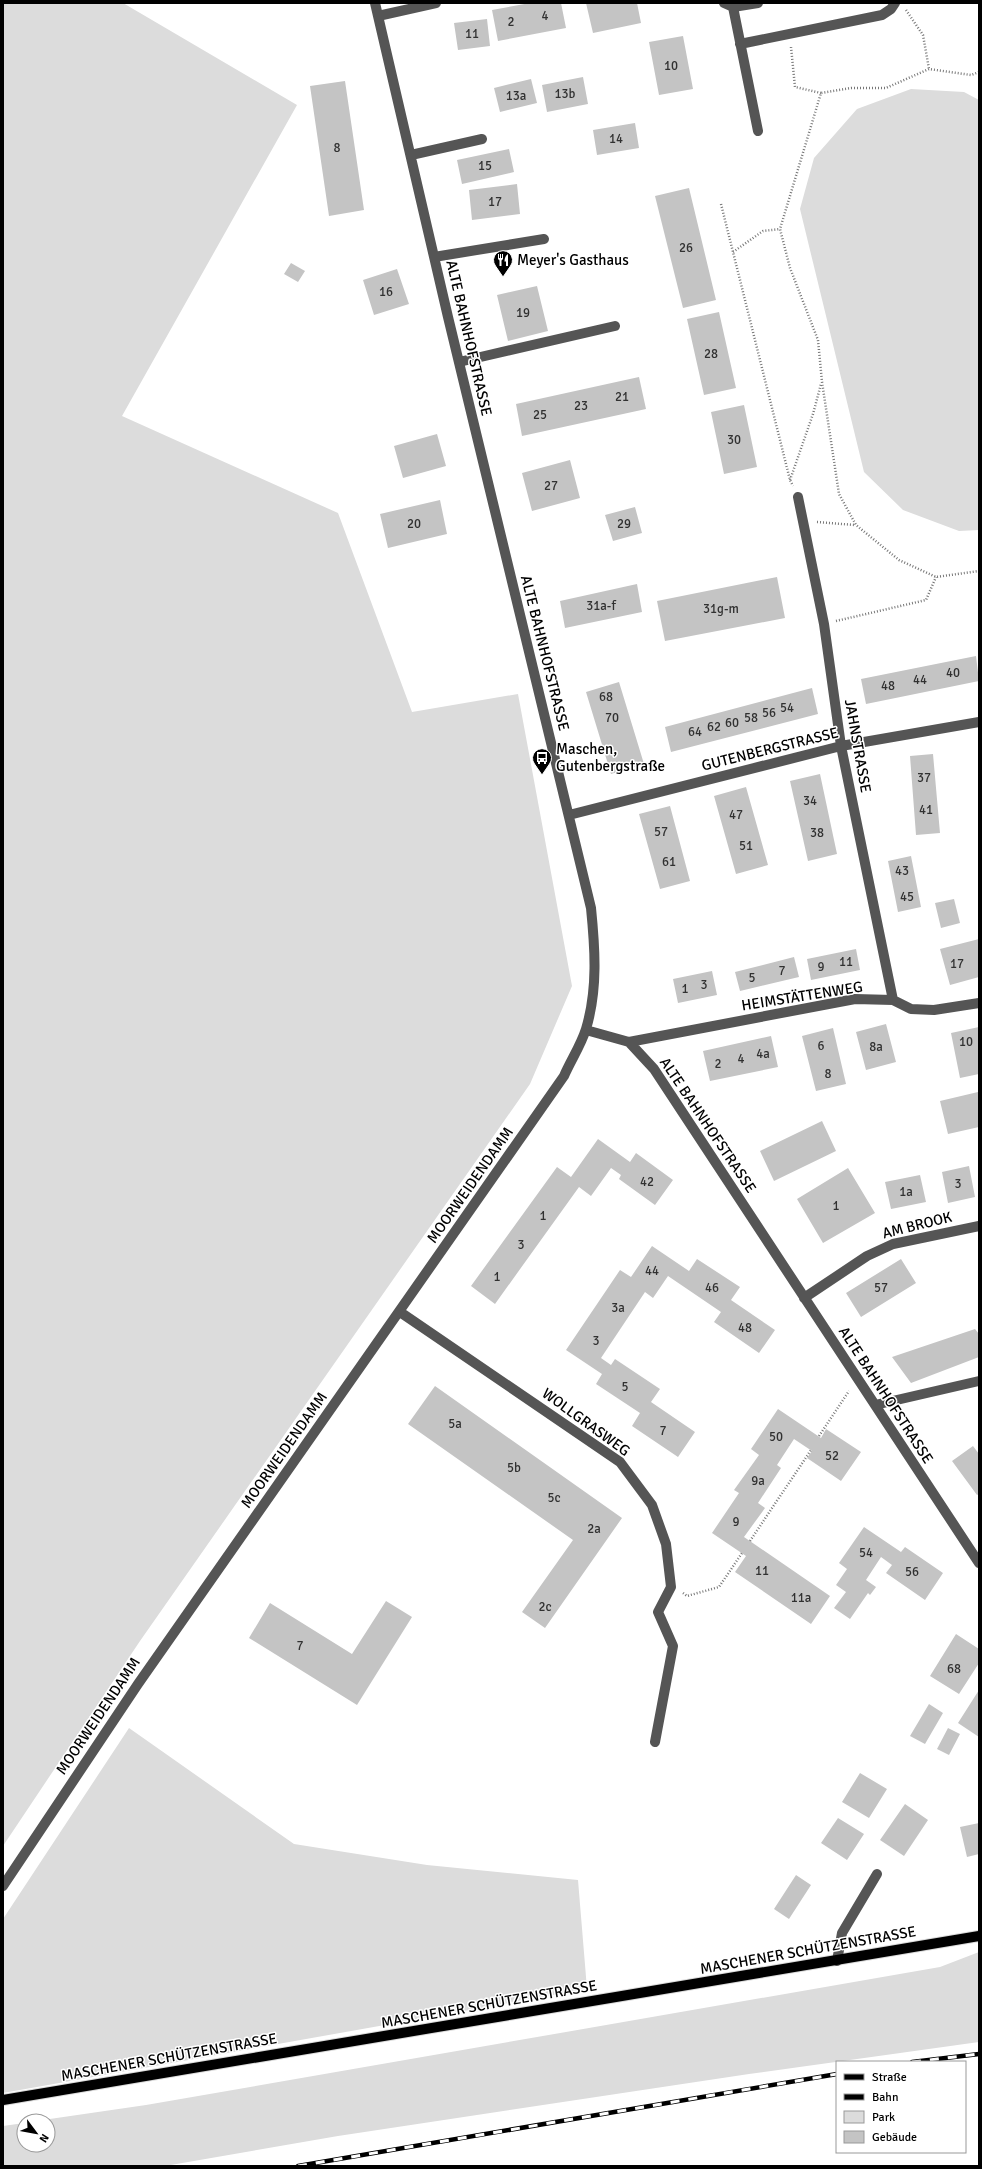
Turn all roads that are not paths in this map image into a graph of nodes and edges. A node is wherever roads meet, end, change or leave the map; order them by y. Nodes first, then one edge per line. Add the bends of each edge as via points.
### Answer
1 (375, 3) edge
2 (436, 3) edge
3 (758, 3) edge
4 (895, 3) edge
5 (728, 5) edge
6 (378, 16) junction
7 (740, 44) junction
8 (758, 131) dead end
9 (482, 139) dead end
10 (410, 155) junction
11 (544, 239) dead end
12 (434, 257) junction
13 (614, 326) dead end
14 (459, 362) junction
15 (798, 497) road end
16 (979, 722) edge
17 (842, 746) junction
18 (570, 815) junction
19 (893, 1000) junction
20 (979, 1003) edge
21 (586, 1030) junction
22 (629, 1042) junction
23 (979, 1226) edge
24 (804, 1298) junction
25 (400, 1312) junction
26 (979, 1381) edge
27 (875, 1406) junction
28 (976, 1550) edge
29 (979, 1563) edge
30 (655, 1742) dead end
31 (877, 1874) dead end
32 (3, 1886) edge
33 (979, 1936) edge
34 (837, 1961) junction
35 (3, 2100) edge

1 - 6 street, ALTE BAHNHOFSTRASSE
2 - 6 street
3 - 5 street
4 - 7 street via 882,15
5 - 7 street
6 - 10 street, ALTE BAHNHOFSTRASSE
7 - 8 street
9 - 10 street
10 - 12 street, ALTE BAHNHOFSTRASSE
11 - 12 street
12 - 14 street, ALTE BAHNHOFSTRASSE
13 - 14 street
14 - 18 street, ALTE BAHNHOFSTRASSE
15 - 17 street, JAHNSTRASSE via 824,624
16 - 17 street, GUTENBERGSTRASSE
17 - 18 street, GUTENBERGSTRASSE
17 - 19 street, JAHNSTRASSE
18 - 21 street, ALTE BAHNHOFSTRASSE via 591,908 595,950 594,999
19 - 20 street, HEIMSTÄTTENWEG via 911,1009 934,1010
19 - 22 street, HEIMSTÄTTENWEG via 855,999
21 - 22 street
21 - 25 street, MOORWEIDENDAMM via 564,1076
22 - 24 street, ALTE BAHNHOFSTRASSE via 654,1069
23 - 24 street, AM BROOK via 894,1244 867,1256
24 - 27 street, ALTE BAHNHOFSTRASSE
25 - 30 street, WOLLGRASWEG via 620,1462 652,1505 666,1544 671,1587 658,1612 673,1646
25 - 32 street, MOORWEIDENDAMM via 138,1684
26 - 27 street
27 - 28 street, ALTE BAHNHOFSTRASSE
28 - 29 street, ALTE BAHNHOFSTRASSE
31 - 34 street via 842,1933
33 - 34 main road, MASCHENER SCHÜTZENSTRASSE
34 - 35 main road, MASCHENER SCHÜTZENSTRASSE

